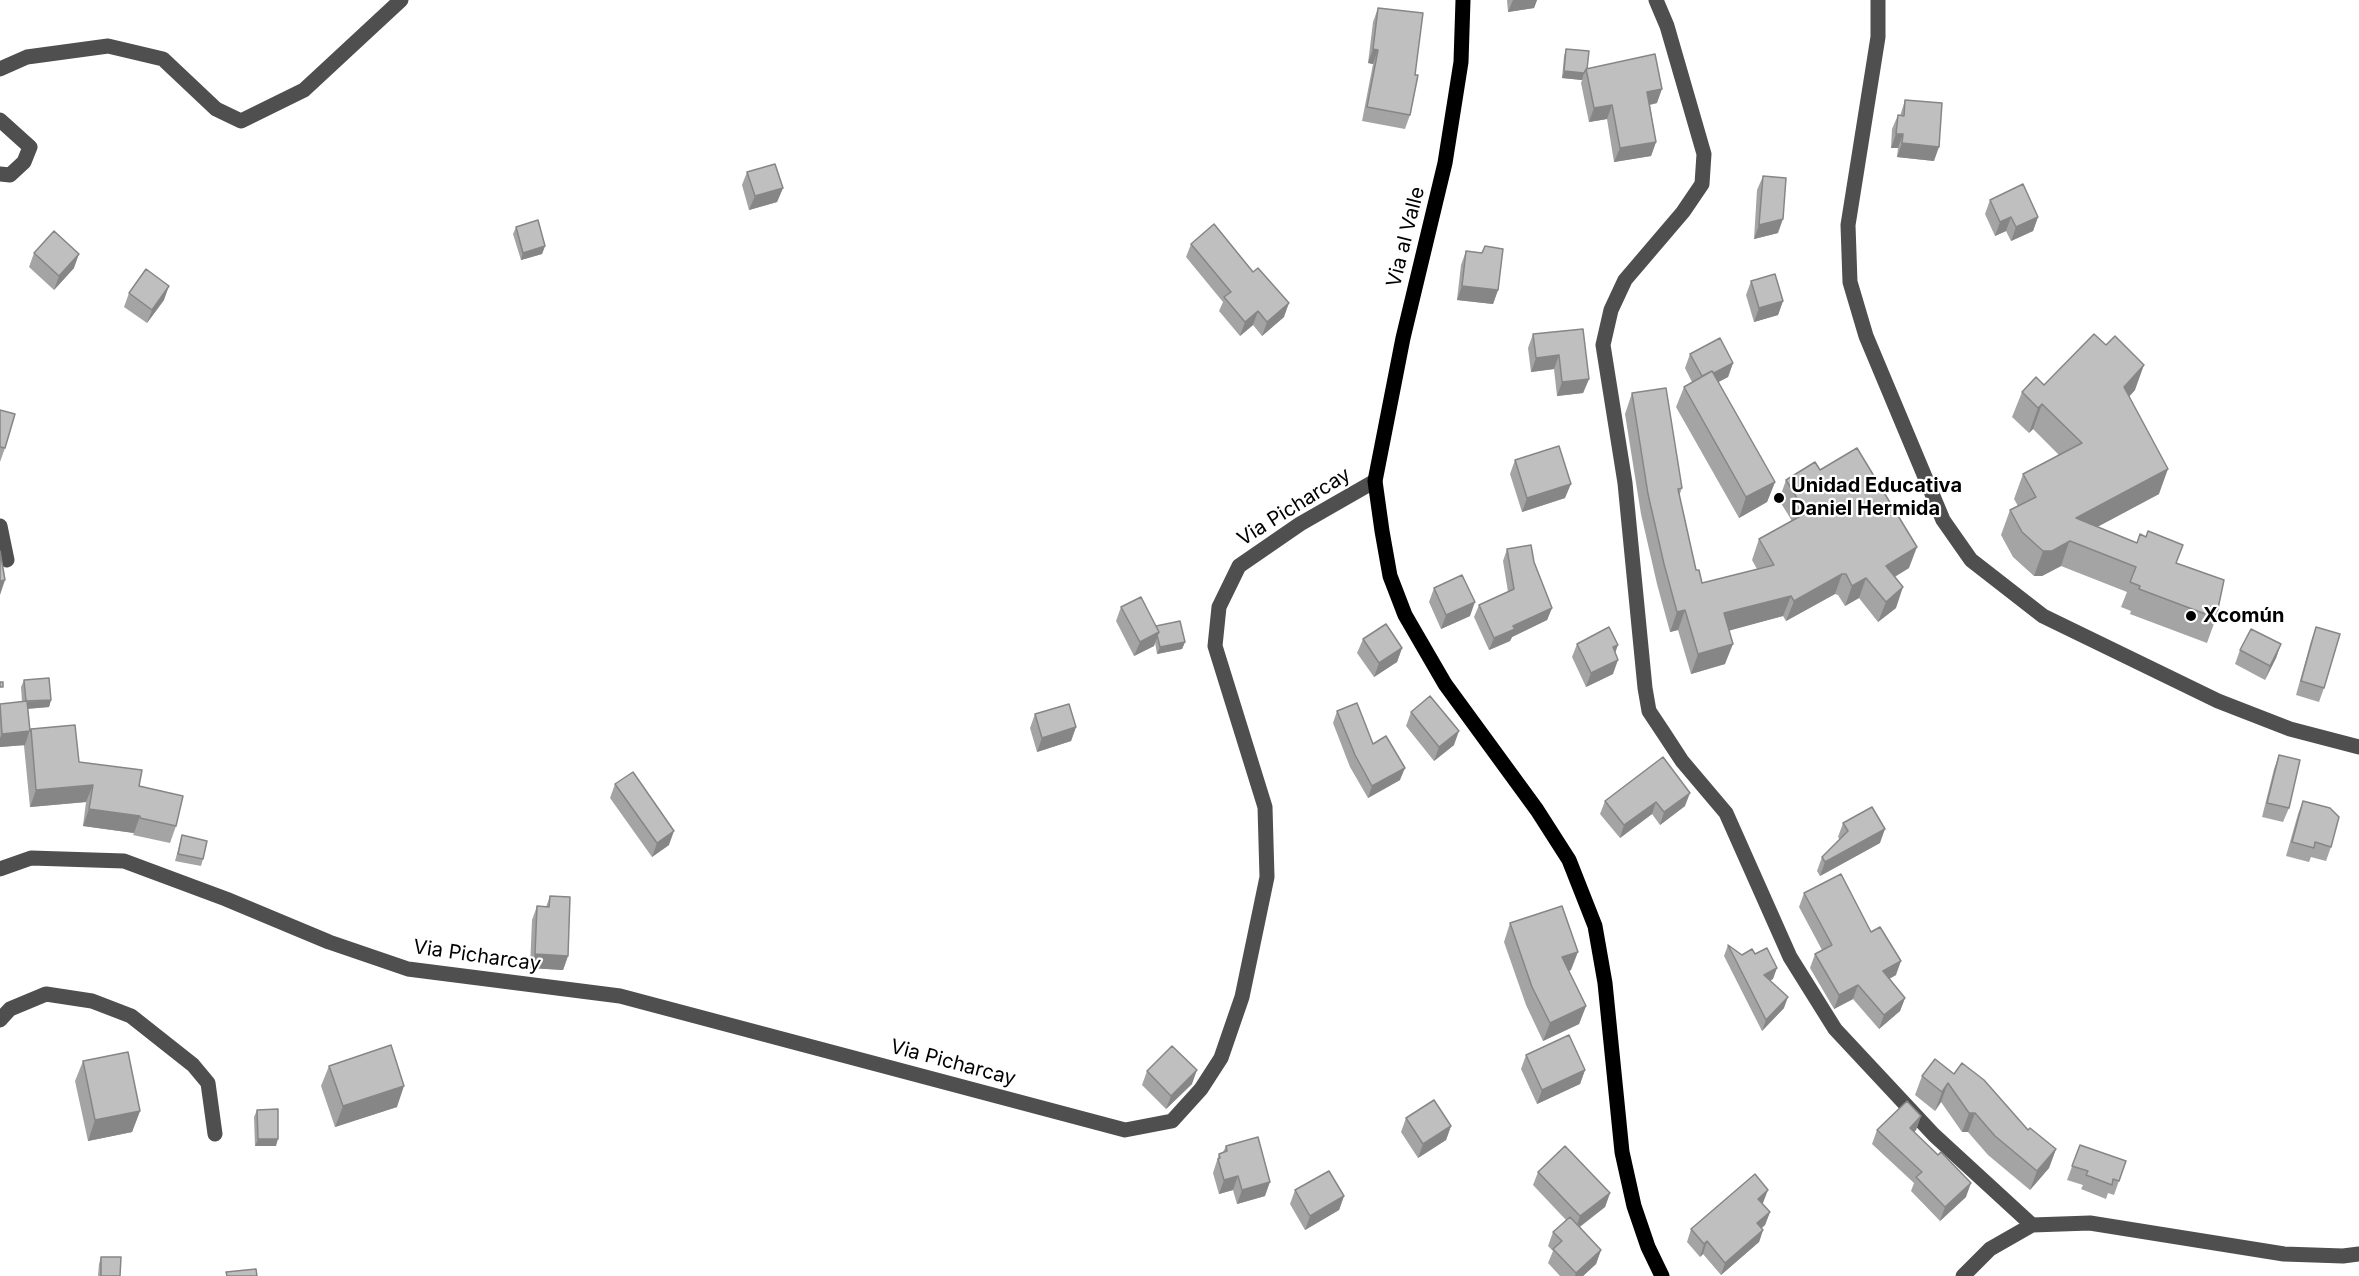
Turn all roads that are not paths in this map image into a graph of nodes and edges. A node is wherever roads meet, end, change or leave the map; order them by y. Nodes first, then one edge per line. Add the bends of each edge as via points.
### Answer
1 (401, 0) edge
2 (1463, 0) edge
3 (1656, 0) edge
4 (1878, 0) edge
5 (0, 69) edge
6 (0, 120) edge
7 (0, 174) edge
8 (1375, 481) junction
9 (0, 526) edge
10 (7, 560) dead end
11 (2359, 747) edge
12 (0, 869) edge
13 (0, 1020) edge
14 (215, 1134) dead end
15 (2032, 1225) junction
16 (2359, 1254) edge
17 (1662, 1276) edge
18 (1963, 1276) edge

1 - 5 street via 304,90 241,121 216,109 163,59 108,46 27,57
2 - 8 main road, Via al Valle via 1461,62 1445,163 1401,348
3 - 15 street via 1704,154 1702,184 1625,280 1611,310 1603,345 1625,483 1649,711 1682,761 1726,813 1790,957 1835,1029 1934,1135
4 - 11 street via 1878,37 1848,225 1850,282 1866,336 1943,520 1971,560 2043,616 2218,701 2290,729
6 - 7 street via 30,147 24,162 10,175
8 - 12 street, Via Picharcay via 1300,524 1239,566 1219,607 1215,646 1265,807 1268,877 1242,998 1221,1058 1201,1089 1172,1121 1125,1130 620,996 408,969 124,861 31,858
8 - 17 main road via 1390,576 1405,615 1445,684 1569,860 1595,926 1605,982 1622,1152 1637,1216
9 - 10 street
13 - 14 street via 10,1009 46,994 92,1001 131,1016 194,1065 208,1083
15 - 16 street via 2090,1223 2284,1254
15 - 18 street via 1990,1249

